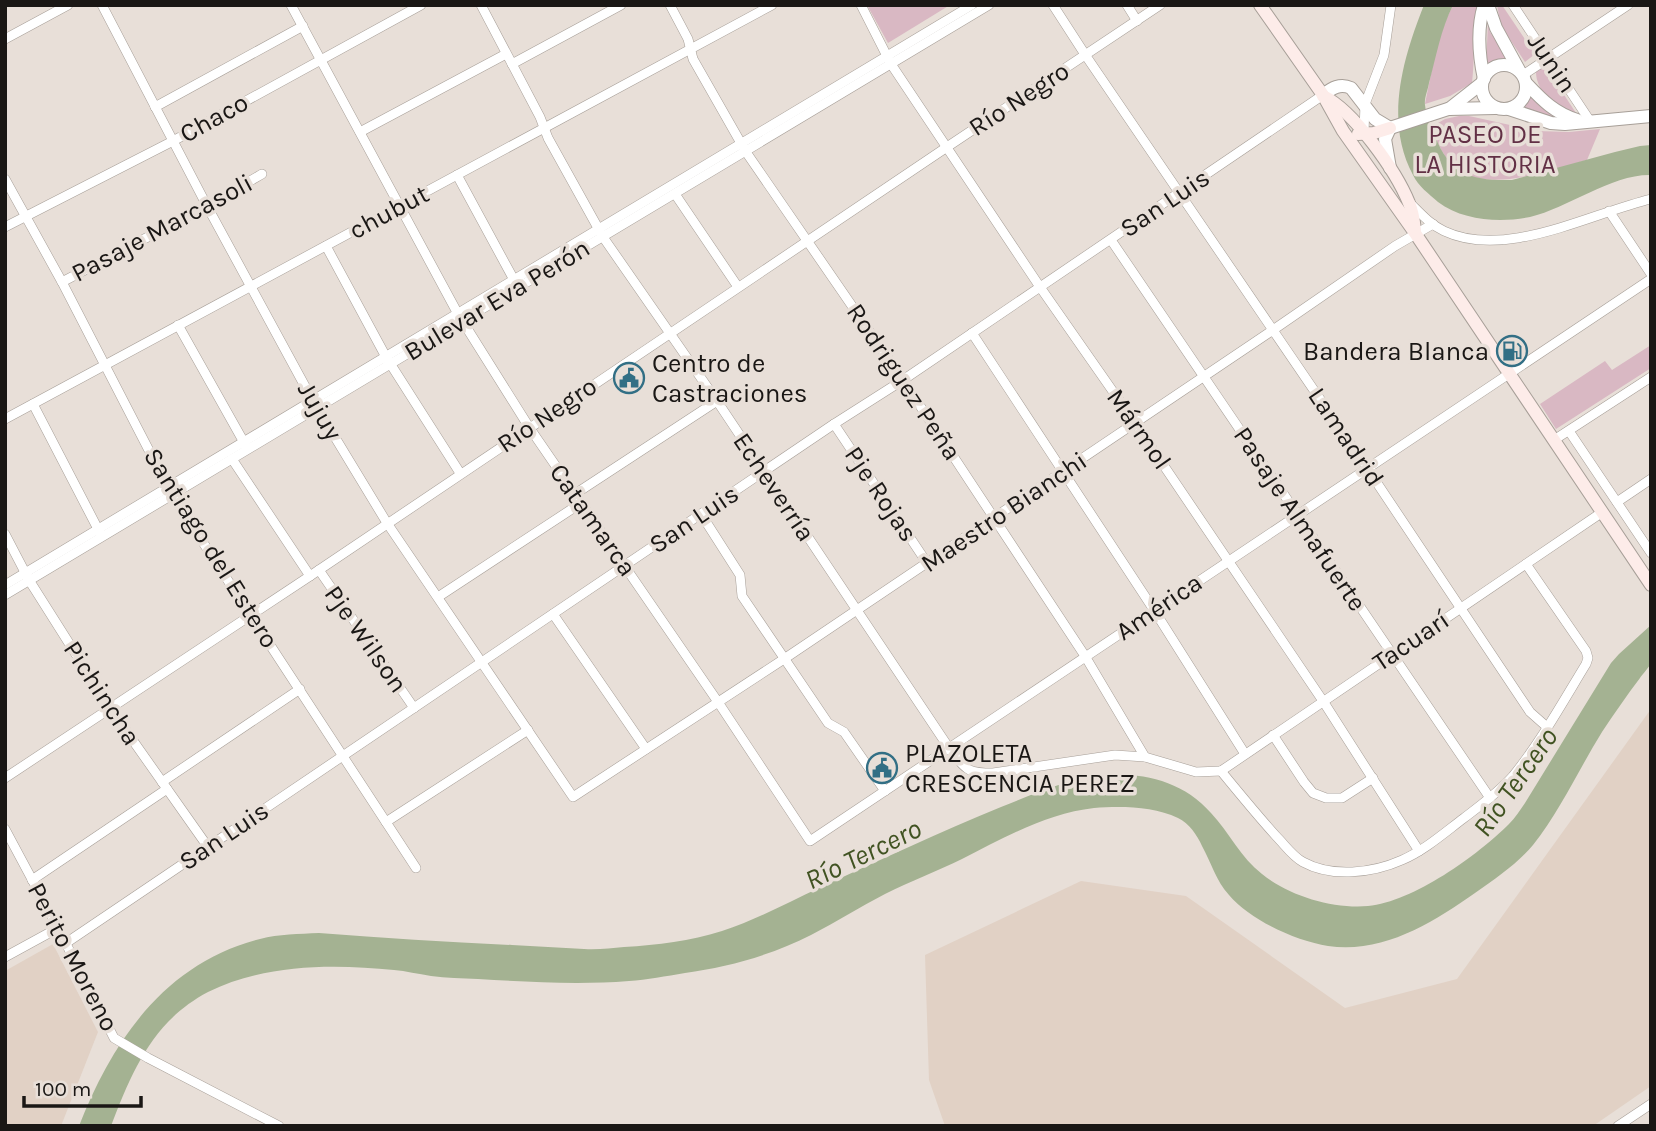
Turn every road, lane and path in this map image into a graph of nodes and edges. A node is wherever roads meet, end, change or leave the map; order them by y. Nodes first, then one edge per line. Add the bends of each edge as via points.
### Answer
1 (68, 5) edge
2 (102, 5) edge
3 (291, 5) edge
4 (421, 5) edge
5 (481, 5) edge
6 (621, 5) edge
7 (670, 5) edge
8 (772, 5) edge
9 (861, 5) edge
10 (972, 5) edge
11 (989, 5) edge
12 (1053, 5) edge
13 (1127, 5) edge
14 (1160, 5) edge
15 (1260, 5) edge
16 (1391, 5) edge
17 (1486, 5) edge
18 (1513, 5) edge
19 (1628, 5) edge
20 (1137, 21) junction
21 (303, 26) junction
22 (5, 39) edge
23 (690, 50) junction
24 (506, 54) junction
25 (1086, 56) junction
26 (1548, 57) junction
27 (320, 60) junction
28 (889, 60) junction
29 (512, 64) junction
30 (1523, 76) junction
31 (1483, 81) junction
32 (1323, 95) junction
33 (1365, 104) junction
34 (155, 107) junction
35 (1495, 108) junction
36 (1448, 109) junction
37 (1509, 109) junction
38 (1331, 113) junction
39 (1651, 116) edge
40 (1586, 121) junction
41 (544, 128) junction
42 (1390, 128) junction
43 (360, 132) junction
44 (1365, 134) junction
45 (173, 141) junction
46 (947, 147) junction
47 (743, 148) junction
48 (1390, 170) junction
49 (262, 174) dead end
50 (457, 175) junction
51 (5, 179) edge
52 (1180, 193) junction
53 (675, 194) junction
54 (1651, 199) edge
55 (1409, 203) junction
56 (207, 206) junction
57 (400, 206) junction
58 (1609, 211) junction
59 (25, 217) junction
60 (1433, 225) junction
61 (5, 228) edge
62 (601, 233) junction
63 (1415, 233) junction
64 (808, 240) junction
65 (1111, 240) junction
66 (326, 246) junction
67 (1651, 276) edge
68 (514, 280) junction
69 (62, 282) junction
70 (251, 286) junction
71 (738, 287) junction
72 (1040, 287) junction
73 (460, 317) junction
74 (178, 326) junction
75 (1273, 331) junction
76 (669, 333) junction
77 (972, 333) junction
78 (388, 360) junction
79 (105, 365) junction
80 (1508, 373) junction
81 (1204, 377) junction
82 (1651, 377) edge
83 (904, 380) junction
84 (717, 401) junction
85 (33, 404) junction
86 (315, 404) junction
87 (5, 419) edge
88 (1135, 423) junction
89 (834, 424) junction
90 (529, 427) junction
91 (1569, 431) junction
92 (1554, 440) junction
93 (245, 446) junction
94 (232, 459) junction
95 (1367, 468) junction
96 (764, 472) junction
97 (1063, 472) junction
98 (460, 473) junction
99 (1651, 479) edge
100 (171, 491) junction
101 (575, 494) junction
102 (1617, 502) junction
103 (582, 503) junction
104 (1601, 513) junction
105 (701, 514) junction
106 (1298, 515) junction
107 (994, 518) junction
108 (387, 523) junction
109 (100, 533) junction
110 (5, 534) edge
111 (1651, 553) edge
112 (1229, 560) junction
113 (927, 563) junction
114 (1526, 565) junction
115 (625, 566) junction
116 (319, 570) junction
117 (310, 576) junction
118 (27, 577) junction
119 (5, 585) edge
120 (1651, 585) edge
121 (5, 595) edge
122 (438, 597) junction
123 (1461, 608) junction
124 (856, 610) junction
125 (1154, 610) junction
126 (553, 614) junction
127 (250, 615) junction
128 (1392, 654) junction
129 (1085, 656) junction
130 (784, 659) junction
131 (481, 662) junction
132 (300, 689) junction
133 (1323, 701) junction
134 (718, 702) junction
135 (110, 708) junction
136 (414, 708) junction
137 (1547, 727) junction
138 (527, 730) junction
139 (1273, 736) junction
140 (646, 748) junction
141 (949, 748) junction
142 (1245, 754) junction
143 (343, 755) junction
144 (1145, 757) junction
145 (1221, 771) junction
146 (5, 778) edge
147 (1373, 778) junction
148 (164, 785) junction
149 (885, 791) junction
150 (573, 797) joint
151 (1490, 798) junction
152 (386, 822) junction
153 (5, 829) edge
154 (810, 841) joint
155 (208, 847) junction
156 (1419, 850) junction
157 (416, 868) dead end
158 (32, 880) junction
159 (58, 928) junction
160 (65, 943) junction
161 (5, 957) edge
162 (1651, 1104) edge
163 (279, 1126) edge
164 (1618, 1126) edge

1 - 22 street
2 - 34 street, Jujuy
3 - 21 street, Catamarca
4 - 27 street, Chaco
5 - 24 street, Echeverría
6 - 29 street
7 - 23 street, Rodriguez Peña
8 - 23 street, chubut
9 - 28 street, Mármol
10 - 28 street, Bulevar Eva Perón
11 - 28 street, Bulevar Eva Perón
12 - 25 street, Lamadrid
13 - 20 street
14 - 20 street, Río Negro
15 - 32 main road
16 - 33 street via 1384,55
17 - 30 street
17 - 31 street via 1480,23
18 - 26 street, Junin
19 - 26 street
20 - 25 street, Río Negro
21 - 27 street, Catamarca
21 - 34 street
23 - 41 street, chubut
23 - 47 street, Rodriguez Peña
24 - 29 street, Echeverría
24 - 43 street
25 - 46 street, Río Negro
25 - 52 street, Lamadrid
26 - 30 street
26 - 40 street, Junin
27 - 43 street, Catamarca
27 - 45 street, Chaco
28 - 46 street, Mármol
28 - 47 street, Bulevar Eva Perón
29 - 41 street, Echeverría
30 - 31 street via 1507,65 1487,73
30 - 37 street via 1527,91 1521,103
30 - 40 street via 1554,110
31 - 35 street via 1485,98
31 - 36 street
32 - 33 street via 1346,85
32 - 38 main road
32 - 44 main road
32 - 52 street, San Luis
33 - 42 street via 1375,119
33 - 44 street
34 - 45 street, Jujuy
35 - 36 street
35 - 37 street
36 - 42 street
37 - 40 street via 1551,123
38 - 44 main road via 1352,132
38 - 63 main road
39 - 40 street
41 - 50 street, chubut
41 - 62 street, Echeverría
42 - 44 main road
42 - 48 street via 1385,139
43 - 57 street, Catamarca
44 - 48 main road
45 - 56 street, Jujuy
45 - 59 street, Chaco
46 - 64 street, Río Negro
46 - 72 street, Mármol
47 - 53 street, Bulevar Eva Perón
47 - 62 street, Bulevar Eva Perón
47 - 64 street, Rodriguez Peña
48 - 55 main road
49 - 56 street, Pasaje Marcasoli
50 - 57 street, chubut
50 - 68 street
51 - 59 street, Santiago del Estero
52 - 65 street, San Luis
52 - 75 street, Lamadrid
53 - 62 street, Bulevar Eva Perón
53 - 71 street
54 - 58 street
55 - 60 street
55 - 63 main road
56 - 69 street, Pasaje Marcasoli
56 - 70 street, Jujuy
57 - 66 street, chubut
57 - 73 street, Catamarca
58 - 60 street via 1512,239 1465,239
58 - 67 street
59 - 61 street, Chaco
59 - 69 street, Santiago del Estero
60 - 63 street, Maestro Bianchi
62 - 68 street, Bulevar Eva Perón
62 - 73 street, Bulevar Eva Perón
62 - 76 street, Echeverría
63 - 75 street, Maestro Bianchi
63 - 80 main road
64 - 71 street, Río Negro
64 - 83 street, Rodriguez Peña
65 - 72 street, San Luis
65 - 81 street, Pasaje Almafuerte
66 - 70 street, chubut
66 - 78 street
67 - 80 street, América
68 - 73 street, Bulevar Eva Perón
69 - 79 street, Santiago del Estero
70 - 74 street, chubut
70 - 86 street, Jujuy
71 - 76 street, Río Negro
72 - 77 street, San Luis
72 - 88 street, Mármol
73 - 78 street, Bulevar Eva Perón
73 - 90 street, Catamarca
74 - 79 street, chubut
74 - 93 street
75 - 81 street, Maestro Bianchi
75 - 95 street, Lamadrid
76 - 84 street, Echeverría
76 - 90 street, Río Negro
77 - 83 street, San Luis
77 - 97 street
78 - 86 street, Bulevar Eva Perón
78 - 98 street
79 - 85 street, chubut
79 - 100 street, Santiago del Estero
80 - 92 main road
80 - 95 street, América
81 - 88 street, Maestro Bianchi
81 - 106 street, Pasaje Almafuerte
82 - 91 street
83 - 89 street, San Luis
83 - 107 street, Rodriguez Peña
84 - 96 street, Echeverría
84 - 101 street
85 - 87 street, chubut
85 - 109 street
86 - 93 street, Bulevar Eva Perón
86 - 108 street, Jujuy
88 - 97 street, Maestro Bianchi
88 - 112 street, Mármol
89 - 96 street, San Luis
89 - 113 street, Pje Rojas
90 - 98 street, Río Negro
90 - 101 street, Catamarca
91 - 92 street
91 - 102 street
92 - 104 main road
93 - 94 street, Bulevar Eva Perón
93 - 100 street, Bulevar Eva Perón
94 - 100 street, Bulevar Eva Perón
94 - 117 street
95 - 106 street, América
95 - 123 street, Lamadrid
96 - 105 street, San Luis
96 - 124 street, Echeverría
97 - 107 street, Maestro Bianchi
97 - 125 street
98 - 108 street, Río Negro
99 - 102 street
100 - 109 street, Bulevar Eva Perón
100 - 127 street, Santiago del Estero
101 - 103 street, Catamarca
102 - 111 street
103 - 115 street, Catamarca
103 - 122 street
104 - 114 street, Tacuarí
104 - 120 main road
105 - 115 street, San Luis
105 - 130 street via 740,575 742,596
106 - 112 street, América
106 - 128 street, Pasaje Almafuerte
107 - 113 street, Maestro Bianchi
107 - 129 street, Rodriguez Peña
108 - 116 street, Río Negro
108 - 122 street, Jujuy
109 - 118 street, Bulevar Eva Perón
110 - 118 street, Pichincha
112 - 125 street, América
112 - 133 street, Mármol
113 - 124 street, Maestro Bianchi
114 - 123 street, Tacuarí
114 - 137 street via 1588,658
115 - 126 street, San Luis
115 - 134 street, Catamarca
116 - 117 street, Río Negro
116 - 136 street, Pje Wilson
117 - 127 street, Río Negro
118 - 119 street, Bulevar Eva Perón
118 - 121 street, Bulevar Eva Perón
118 - 135 street, Pichincha
122 - 131 street, Jujuy
123 - 128 street, Tacuarí
123 - 137 street, Lamadrid via 1530,712
124 - 130 street, Maestro Bianchi
124 - 141 street, Echeverría
125 - 129 street, América
125 - 142 street
126 - 131 street, San Luis
126 - 140 street
127 - 132 street, Santiago del Estero
127 - 135 street, Río Negro
128 - 133 street, Tacuarí
128 - 151 street, Pasaje Almafuerte
129 - 141 street, América
129 - 144 street, Rodriguez Peña
130 - 134 street, Maestro Bianchi
130 - 149 street via 828,723 844,732
131 - 136 street, San Luis
131 - 138 street, Jujuy
132 - 143 street, Santiago del Estero
132 - 148 street
133 - 139 street, Tacuarí
133 - 147 street, Mármol
134 - 140 street, Maestro Bianchi
134 - 154 street, Catamarca
135 - 146 street, Río Negro
135 - 148 street, Pichincha
136 - 143 street, San Luis
137 - 151 street
138 - 150 street, Jujuy
138 - 152 street
139 - 142 street, Tacuarí
139 - 147 street via 1314,793 1342,798
140 - 150 street, Maestro Bianchi
141 - 144 street, Echeverría via 976,773 1115,755
141 - 149 street, América
142 - 145 street, Tacuarí
143 - 152 street, Santiago del Estero
143 - 155 street, San Luis
144 - 145 street, Echeverría via 1196,772
145 - 156 street via 1293,855 1314,867 1337,872 1368,870
147 - 156 street, Mármol
148 - 155 street, Pichincha
148 - 158 street
149 - 154 street, América
151 - 156 street
152 - 157 street, Santiago del Estero
153 - 158 street, Perito Moreno
155 - 160 street, San Luis
158 - 159 street, Perito Moreno
159 - 160 street, Perito Moreno
159 - 161 street
160 - 163 street, Perito Moreno via 114,1038
162 - 164 street

